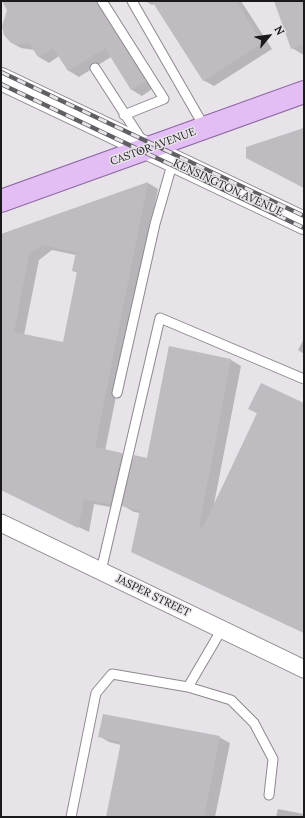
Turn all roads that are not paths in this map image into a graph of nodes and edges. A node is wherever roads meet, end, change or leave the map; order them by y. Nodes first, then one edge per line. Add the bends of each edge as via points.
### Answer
1 (102, 1) edge
2 (132, 1) edge
3 (95, 68) dead end
4 (1, 79) edge
5 (304, 92) edge
6 (124, 115) junction
7 (205, 128) junction
8 (148, 150) junction
9 (173, 162) junction
10 (1, 201) edge
11 (304, 223) edge
12 (304, 379) edge
13 (117, 393) dead end
14 (1, 523) edge
15 (101, 571) junction
16 (222, 630) junction
17 (304, 669) edge
18 (188, 687) junction
19 (269, 796) dead end
20 (71, 817) edge

1 - 6 lane via 164,99
2 - 7 lane
3 - 6 lane
4 - 8 street, KENSINGTON AVENUE
5 - 7 main road, CASTOR AVENUE
6 - 8 lane
7 - 8 main road, CASTOR AVENUE
8 - 9 street, KENSINGTON AVENUE
8 - 10 main road, CASTOR AVENUE
9 - 11 street, KENSINGTON AVENUE
9 - 13 lane
12 - 15 lane via 160,318
14 - 15 street, JASPER STREET
15 - 16 street, JASPER STREET
16 - 17 street, JASPER STREET
16 - 18 lane
18 - 19 lane via 231,700 254,723 273,759
18 - 20 lane via 112,674 96,693

